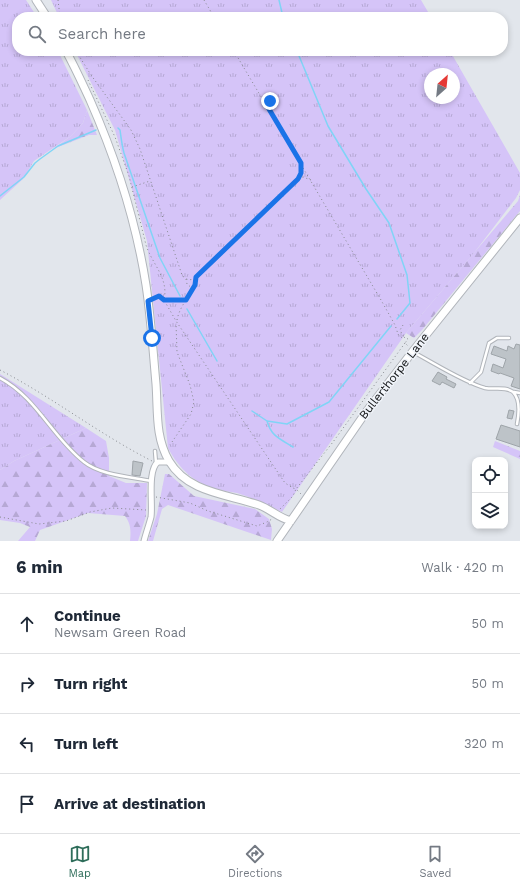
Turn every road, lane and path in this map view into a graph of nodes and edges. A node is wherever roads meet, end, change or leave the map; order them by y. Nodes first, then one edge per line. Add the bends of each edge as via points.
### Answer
1 (36, 0) edge
2 (58, 0) edge
3 (204, 0) edge
4 (44, 12) edge
5 (59, 12) edge
6 (211, 12) edge
7 (69, 56) edge
8 (79, 56) edge
9 (237, 56) edge
10 (88, 80) dead end
11 (270, 101) dead end
12 (266, 104) junction
13 (301, 163) junction
14 (298, 179) junction
15 (311, 180) junction
16 (151, 181) junction
17 (132, 187) junction
18 (520, 218) edge
19 (196, 277) junction
20 (186, 279) junction
21 (193, 289) junction
22 (164, 300) junction
23 (186, 300) junction
24 (148, 301) junction
25 (176, 321) junction
26 (403, 325) dead end
27 (404, 337) junction
28 (509, 338) dead end
29 (405, 344) junction
30 (413, 351) junction
31 (0, 370) edge
32 (0, 378) edge
33 (470, 383) junction
34 (513, 392) junction
35 (520, 393) edge
36 (517, 424) dead end
37 (172, 442) dead end
38 (155, 451) dead end
39 (170, 462) junction
40 (156, 464) junction
41 (151, 482) junction
42 (296, 489) junction
43 (151, 497) junction
44 (305, 500) junction
45 (151, 510) junction
46 (276, 516) junction
47 (0, 517) edge
48 (291, 521) junction
49 (144, 541) edge
50 (277, 541) edge

1 - 4 street
2 - 5 path
3 - 6 path
7 - 24 street via 114,158 133,223
8 - 16 path via 131,130
9 - 12 path
10 - 17 path via 115,137
11 - 12 path
12 - 13 path
13 - 14 path
13 - 15 path
14 - 15 path
14 - 19 path
15 - 27 path via 398,334 403,339
16 - 17 path
16 - 20 path via 182,275
17 - 22 path via 149,255 163,278
18 - 30 street, Bullerthorpe Lane
19 - 20 path
19 - 21 path
20 - 21 path via 187,284
21 - 23 path
22 - 23 path
22 - 24 path via 159,296
22 - 25 path
23 - 25 path via 178,312
24 - 39 street via 158,430 162,447
25 - 37 path via 177,352 194,402 191,414
25 - 42 path via 285,483
26 - 27 path via 400,330
27 - 29 path via 408,339
28 - 33 lane via 497,338 489,343 481,372
29 - 30 path
29 - 42 path
30 - 33 lane
30 - 44 street, Bullerthorpe Lane via 366,412
31 - 40 path
32 - 41 lane via 34,406 84,463 105,472
33 - 34 lane via 487,389 507,389
34 - 35 lane
34 - 36 lane via 518,404
38 - 40 lane
39 - 40 street
39 - 46 street via 180,474 202,489 260,506
40 - 41 street
41 - 43 street
42 - 44 path
42 - 46 path
43 - 45 street
43 - 46 path via 190,503 257,526
44 - 48 street, Bullerthorpe Lane
45 - 47 path via 112,508 90,512 66,522 39,524
45 - 49 street
46 - 48 street
48 - 50 street, Bullerthorpe Lane

